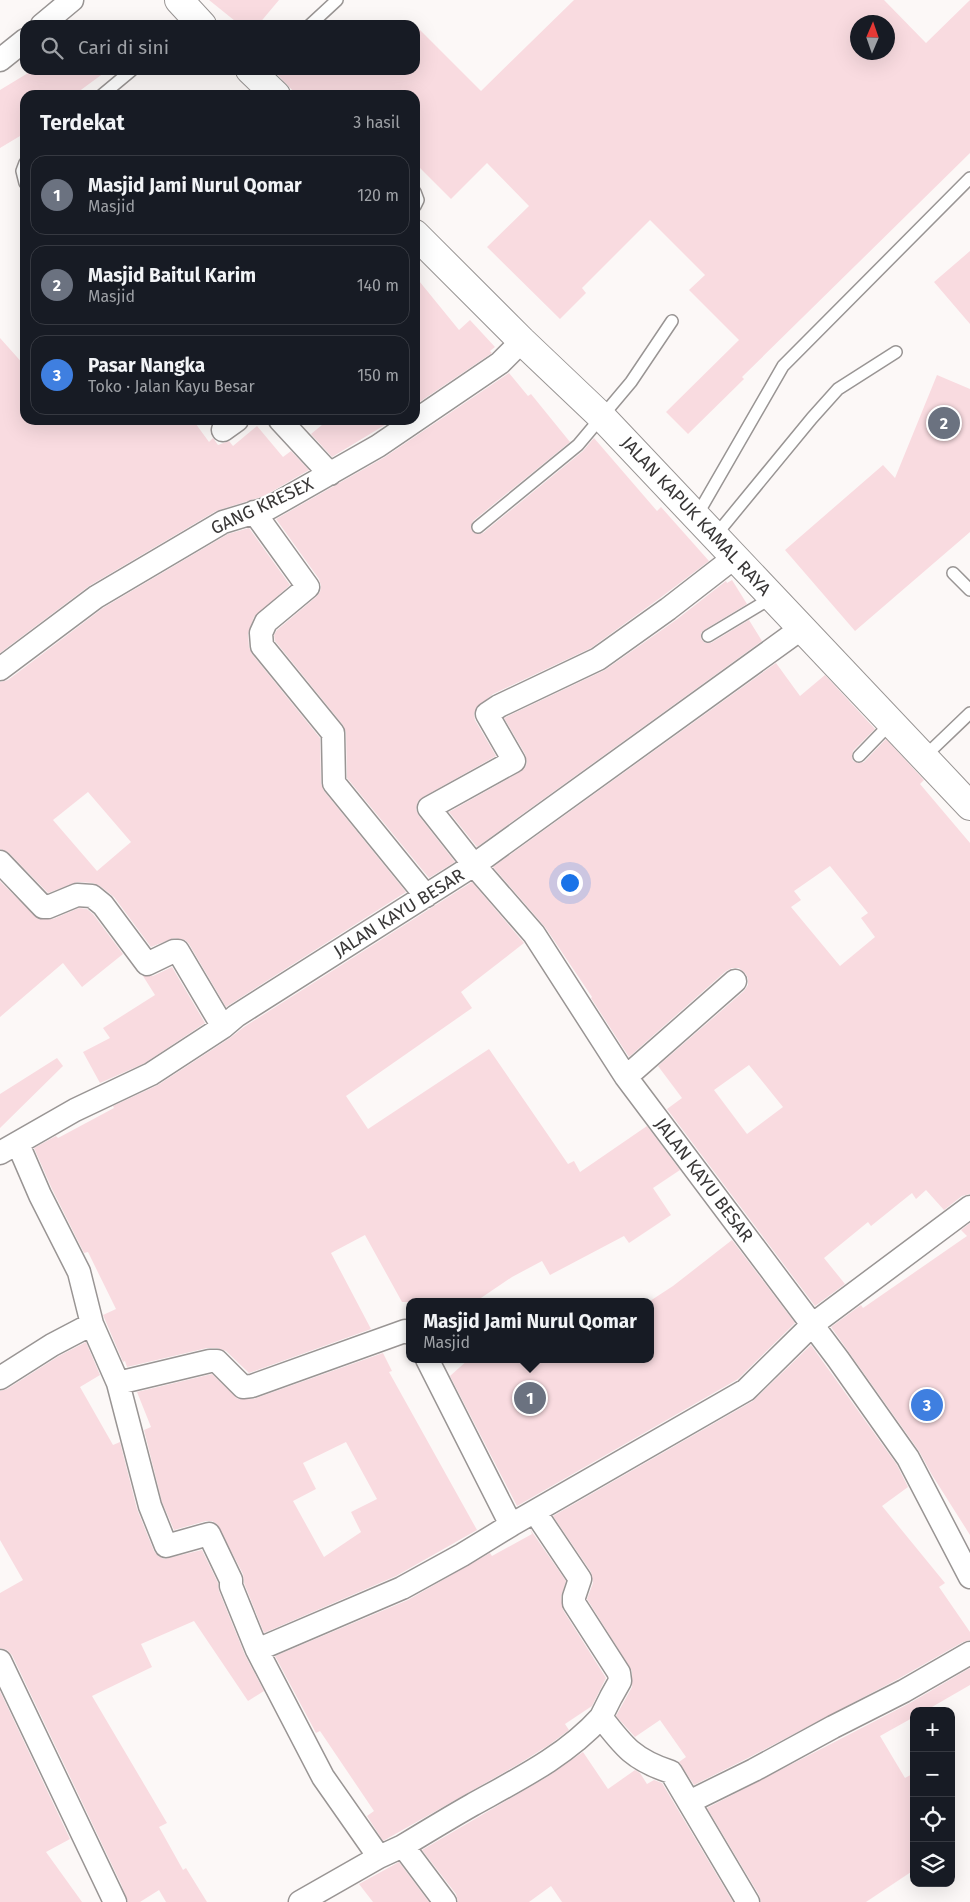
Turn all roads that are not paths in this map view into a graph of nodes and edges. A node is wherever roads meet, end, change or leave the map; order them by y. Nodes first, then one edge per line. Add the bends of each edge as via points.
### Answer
1 (72, 0) edge
2 (337, 0) edge
3 (48, 20) edge
4 (315, 20) edge
5 (20, 44) edge
6 (0, 60) edge
7 (126, 75) edge
8 (259, 75) edge
9 (108, 90) edge
10 (272, 90) edge
11 (970, 178) edge
12 (420, 239) edge
13 (672, 321) dead end
14 (522, 341) junction
15 (896, 352) dead end
16 (420, 417) edge
17 (602, 417) junction
18 (285, 425) edge
19 (409, 425) edge
20 (330, 474) junction
21 (254, 512) junction
22 (706, 526) junction
23 (478, 528) dead end
24 (735, 557) junction
25 (954, 572) dead end
26 (970, 590) edge
27 (773, 597) junction
28 (802, 628) junction
29 (708, 636) dead end
30 (0, 669) edge
31 (970, 713) edge
32 (891, 723) junction
33 (859, 756) dead end
34 (923, 758) junction
35 (970, 806) edge
36 (0, 862) edge
37 (474, 865) junction
38 (426, 896) junction
39 (735, 982) dead end
40 (223, 1027) junction
41 (626, 1076) junction
42 (9, 1148) edge
43 (970, 1207) edge
44 (92, 1324) junction
45 (812, 1325) junction
46 (406, 1331) edge
47 (429, 1363) edge
48 (0, 1378) edge
49 (118, 1383) junction
50 (535, 1512) junction
51 (512, 1525) junction
52 (970, 1577) edge
53 (257, 1650) junction
54 (970, 1653) edge
55 (0, 1661) edge
56 (601, 1717) junction
57 (688, 1802) junction
58 (403, 1846) junction
59 (379, 1857) junction
60 (115, 1902) edge
61 (300, 1902) edge
62 (445, 1902) edge
63 (748, 1902) edge

1 - 3 street
2 - 4 lane
5 - 6 street
7 - 9 lane
8 - 10 main road
11 - 22 lane via 783,366
12 - 14 main road, JALAN KAPUK KAMAL RAYA
13 - 17 lane
14 - 16 street, GANG KRESEX via 500,363
14 - 17 main road, JALAN KAPUK KAMAL RAYA
15 - 22 lane via 838,389
17 - 22 main road, JALAN KAPUK KAMAL RAYA
17 - 23 lane via 578,445
18 - 20 street
19 - 20 street, GANG KRESEX
20 - 21 street, GANG KRESEX via 268,508
21 - 30 street, GANG KRESEX via 223,522 96,597
21 - 38 street via 308,587 266,622 261,633 262,646 332,733 334,783
22 - 24 main road, JALAN KAPUK KAMAL RAYA
24 - 27 main road, JALAN KAPUK KAMAL RAYA
24 - 37 street via 598,659 487,714 514,761 429,808
25 - 26 lane
27 - 28 main road, JALAN KAPUK KAMAL RAYA
27 - 29 lane
28 - 32 main road, JALAN KAPUK KAMAL RAYA
28 - 37 street
31 - 34 lane
32 - 33 lane
32 - 34 main road, JALAN KAPUK KAMAL RAYA
34 - 35 main road, JALAN KAPUK KAMAL RAYA
36 - 40 street via 43,907 77,895 92,896 103,905 147,964 178,951
37 - 38 street, JALAN KAYU BESAR
37 - 41 street, JALAN KAYU BESAR via 534,934
38 - 40 street, JALAN KAYU BESAR
39 - 41 street
40 - 42 street, JALAN KAYU BESAR via 151,1074 75,1110
41 - 45 street, JALAN KAYU BESAR
42 - 44 street, JALAN KAYU BESAR via 40,1195 79,1272
43 - 45 street
44 - 48 street
44 - 49 street, JALAN KAYU BESAR
45 - 50 street via 746,1390
45 - 52 street, JALAN KAYU BESAR via 908,1458
46 - 49 street via 252,1386 243,1387 218,1361
47 - 51 street
49 - 53 street, JALAN KAYU BESAR via 150,1506 166,1546 209,1534 231,1580
50 - 51 street
50 - 56 street via 580,1579 574,1603 619,1673 620,1681
51 - 53 street via 402,1588
53 - 59 street via 323,1777
54 - 57 street via 904,1691
55 - 60 street
56 - 57 street via 623,1746 647,1764 671,1772
56 - 58 street via 590,1729 532,1772
57 - 63 street
58 - 59 street
58 - 62 street
59 - 61 street

